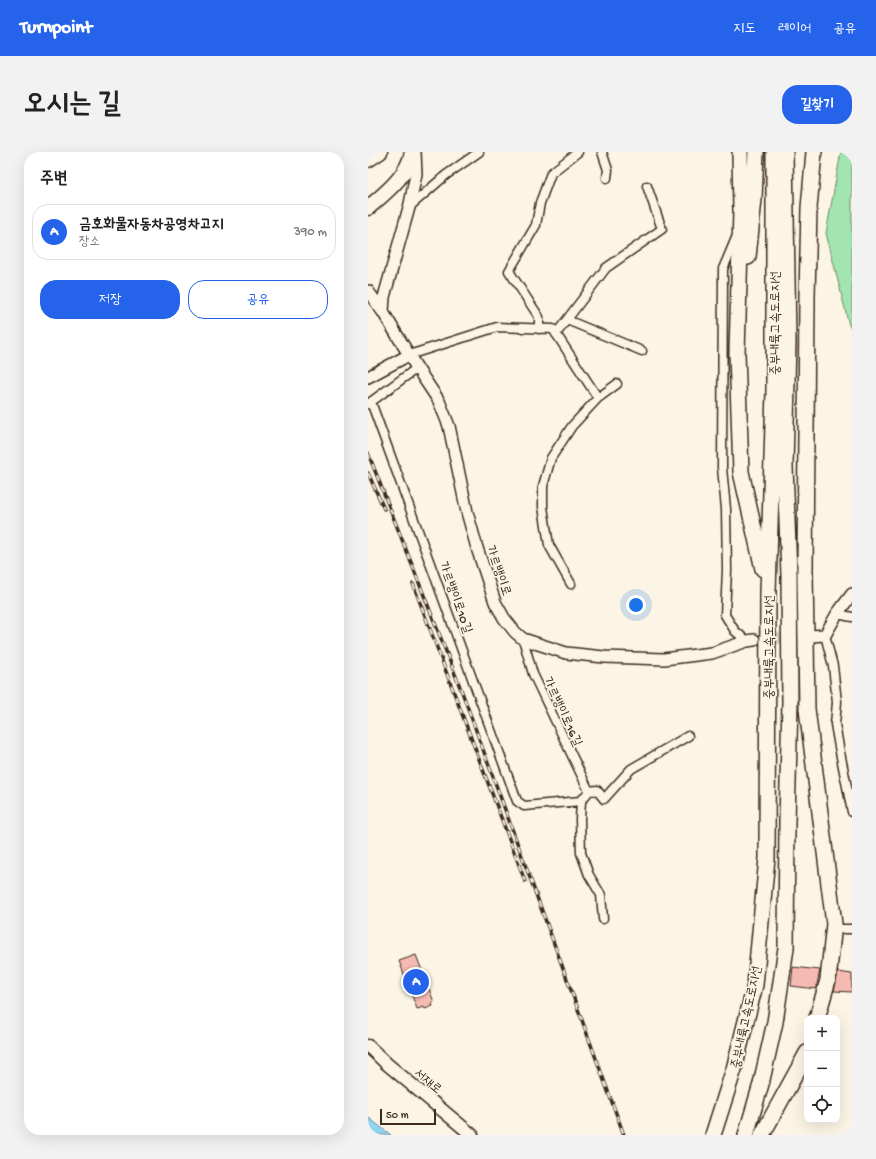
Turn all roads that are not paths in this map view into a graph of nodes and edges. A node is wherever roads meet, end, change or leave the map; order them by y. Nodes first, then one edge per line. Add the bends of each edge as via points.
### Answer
1 (380, 152) edge
2 (479, 152) edge
3 (578, 152) edge
4 (602, 152) edge
5 (740, 152) edge
6 (756, 152) edge
7 (774, 152) edge
8 (785, 152) edge
9 (814, 152) edge
10 (413, 153) edge
11 (368, 160) edge
12 (607, 178) dead end
13 (647, 186) dead end
14 (409, 207) junction
15 (368, 208) edge
16 (740, 229) junction
17 (368, 291) edge
18 (383, 312) junction
19 (567, 320) junction
20 (539, 329) junction
21 (556, 334) junction
22 (642, 351) dead end
23 (737, 354) junction
24 (409, 355) junction
25 (417, 368) junction
26 (368, 377) edge
27 (617, 384) dead end
28 (598, 398) junction
29 (369, 403) edge
30 (571, 584) dead end
31 (768, 592) junction
32 (852, 594) edge
33 (837, 614) junction
34 (852, 617) edge
35 (825, 635) junction
36 (811, 636) tunnel mouth
37 (523, 639) junction
38 (750, 641) joint
39 (688, 736) dead end
40 (588, 791) junction
41 (581, 801) junction
42 (852, 812) edge
43 (604, 919) dead end
44 (834, 929) junction
45 (852, 929) edge
46 (818, 1015) edge
47 (368, 1046) edge
48 (804, 1058) edge
49 (472, 1135) edge
50 (713, 1135) edge
51 (746, 1135) edge
52 (762, 1135) edge

1 - 11 highway
2 - 14 street via 446,175
3 - 20 street via 551,173 540,203 536,226 509,271 539,317
4 - 12 street via 608,170
5 - 16 highway
6 - 23 highway via 754,199
7 - 31 highway, 중부내륙고속도로지선 via 774,391
8 - 51 highway, 중부내륙고속도로지선 via 788,341 785,466 790,702 786,822 786,948 776,1022
9 - 44 highway via 809,208 807,296 807,709
10 - 14 street via 416,174
10 - 15 highway via 396,182
13 - 19 street via 662,229 606,268
14 - 18 street via 384,297
16 - 23 highway
16 - 38 street via 724,269 722,468 726,509 725,615 735,631
17 - 18 street, 가르뱅이로
18 - 24 street, 가르뱅이로
19 - 21 street
19 - 22 street
20 - 21 street via 553,329
20 - 24 street via 497,327
21 - 28 street
23 - 31 highway via 741,472
24 - 25 street, 가르뱅이로
24 - 26 street
25 - 29 street
25 - 37 street, 가르뱅이로 via 439,401 449,426 466,512 495,602 504,618
27 - 28 street
28 - 30 street via 572,426 551,458 543,486 543,507 550,545
29 - 41 street, 가르뱅이로10길 via 517,801 524,806
31 - 50 highway, 중부내륙고속도로지선 via 767,858 755,985 744,1034
32 - 33 street
33 - 34 street
33 - 35 street
35 - 36 street
35 - 42 street via 833,666 837,702 836,724
37 - 38 street, 가르뱅이로 via 566,653 664,659 712,653
37 - 40 street, 가르뱅이로16길 via 533,674
39 - 40 street via 631,769 604,799 597,790
40 - 41 street
41 - 43 street via 581,853 589,875 601,895
44 - 45 street
44 - 46 highway via 828,980
47 - 49 main road, 서재로
48 - 52 highway

